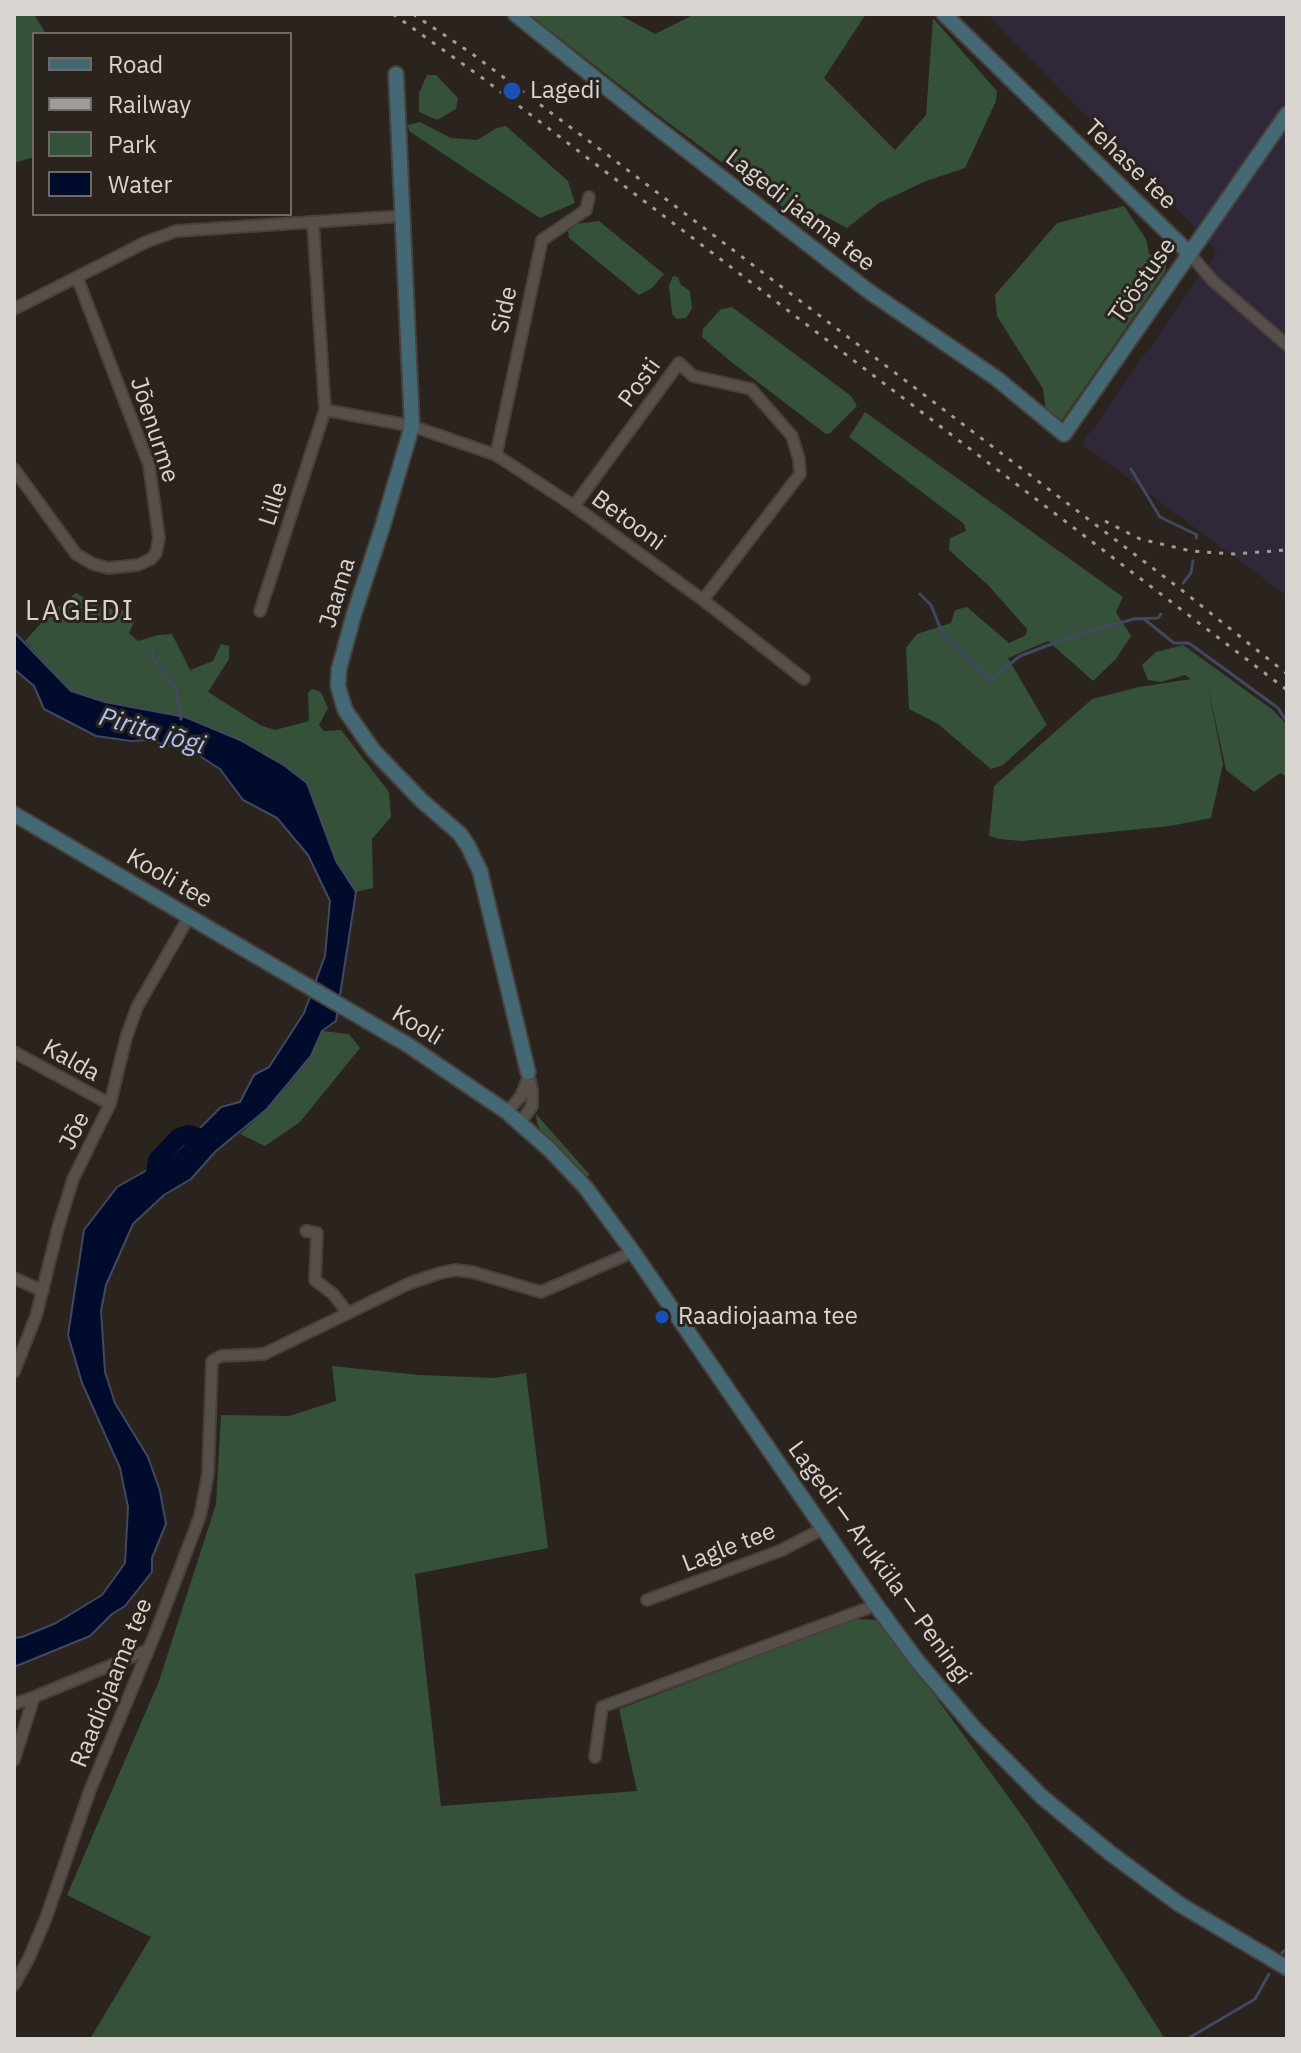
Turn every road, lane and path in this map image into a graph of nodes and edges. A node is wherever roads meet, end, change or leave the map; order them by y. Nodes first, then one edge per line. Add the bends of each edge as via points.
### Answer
1 (515, 14) edge
2 (944, 14) edge
3 (396, 74) dead end
4 (1287, 114) edge
5 (589, 197) dead end
6 (403, 216) junction
7 (313, 223) junction
8 (1189, 253) junction
9 (77, 277) junction
10 (14, 309) edge
11 (1287, 345) edge
12 (325, 410) junction
13 (412, 426) junction
14 (1064, 434) joint
15 (496, 455) junction
16 (14, 469) edge
17 (574, 506) junction
18 (703, 600) junction
19 (260, 611) dead end
20 (804, 679) dead end
21 (14, 814) edge
22 (189, 917) junction
23 (302, 983) joint
24 (14, 1052) edge
25 (528, 1072) junction
26 (110, 1104) junction
27 (507, 1112) junction
28 (520, 1123) junction
29 (306, 1231) dead end
30 (633, 1252) junction
31 (14, 1278) edge
32 (43, 1291) junction
33 (348, 1313) junction
34 (14, 1372) edge
35 (824, 1528) junction
36 (647, 1600) dead end
37 (876, 1605) junction
38 (148, 1650) junction
39 (34, 1697) junction
40 (14, 1704) edge
41 (595, 1757) dead end
42 (14, 1760) edge
43 (1287, 1968) edge
44 (14, 1985) edge

1 - 14 street, Lagedi jaama tee via 855,281 996,378
2 - 8 street, Tehase tee
3 - 6 street, Jaama
4 - 8 street, Tööstuse
5 - 15 street, Side via 586,210 542,240
6 - 7 street
6 - 13 street, Jaama
7 - 9 street via 176,231
7 - 12 street, Lille
8 - 11 street, Tehase tee
8 - 14 street, Tööstuse
9 - 10 street
9 - 16 street, Jõenurme via 149,465 159,548 138,565 93,564 76,554
12 - 13 street
12 - 19 street, Lille
13 - 15 street, Betooni
13 - 25 street, Jaama via 354,614 338,686 345,710 373,750 468,846 480,871
15 - 17 street, Betooni
17 - 18 street, Betooni
17 - 18 street, Posti via 679,363 693,376 751,389 792,436 800,474
18 - 20 street, Betooni
21 - 22 street, Kooli tee
22 - 23 street, Kooli tee
22 - 26 street, Jõe via 137,1007
23 - 27 street, Kooli
24 - 26 street, Kalda
25 - 27 street via 527,1085
25 - 28 street, Jaama via 532,1106
26 - 32 street, Jõe via 73,1179
27 - 28 street, Lagedi — Aruküla — Peningi
28 - 30 street, Lagedi — Aruküla — Peningi via 586,1188
29 - 33 street via 317,1233 315,1280
30 - 33 street, Raadiojaama tee via 541,1292 455,1270 410,1283
30 - 35 street, Lagedi — Aruküla — Peningi
31 - 32 street
32 - 34 street, Jõe
33 - 38 street, Raadiojaama tee via 264,1354 212,1361 208,1474 200,1516
35 - 36 street, Lagle tee via 782,1550
35 - 37 street, Lagedi — Aruküla — Peningi
37 - 41 street via 602,1707
37 - 43 street, Lagedi — Aruküla — Peningi via 976,1730 1042,1797 1179,1904
38 - 39 street
38 - 44 street, Raadiojaama tee via 90,1790 46,1918
39 - 40 street
39 - 42 street

